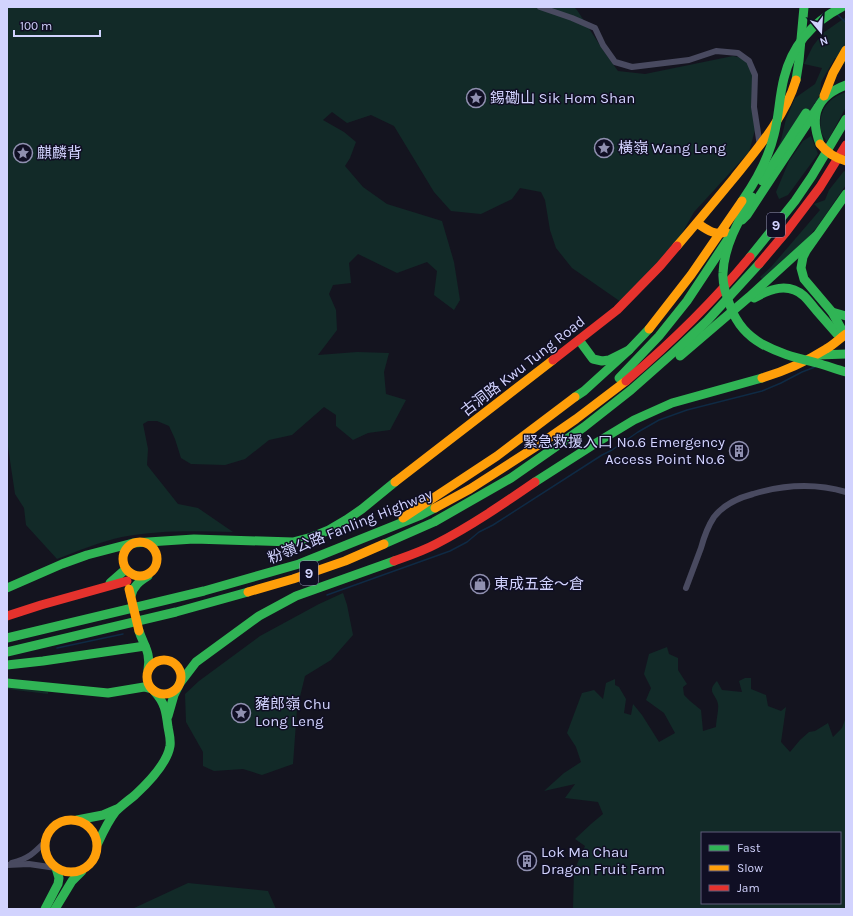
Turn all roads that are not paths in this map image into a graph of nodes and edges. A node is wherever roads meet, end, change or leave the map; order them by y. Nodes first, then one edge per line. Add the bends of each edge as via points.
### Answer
1 (540, 7) edge
2 (804, 7) edge
3 (842, 7) edge
4 (846, 50) edge
5 (833, 73) junction
6 (846, 85) edge
7 (820, 103) junction
8 (844, 123) edge
9 (846, 145) edge
10 (760, 146) junction
11 (846, 161) edge
12 (846, 194) edge
13 (697, 223) junction
14 (736, 228) junction
15 (816, 236) junction
16 (735, 310) junction
17 (832, 312) junction
18 (846, 316) edge
19 (843, 334) edge
20 (579, 340) junction
21 (629, 350) junction
22 (846, 354) edge
23 (811, 358) junction
24 (796, 364) junction
25 (846, 372) edge
26 (588, 410) junction
27 (584, 427) junction
28 (846, 492) edge
29 (388, 529) junction
30 (194, 539) junction
31 (137, 542) junction
32 (114, 548) junction
33 (157, 555) junction
34 (123, 558) junction
35 (150, 573) junction
36 (129, 582) junction
37 (7, 588) edge
38 (686, 588) dead end
39 (7, 616) edge
40 (7, 638) edge
41 (145, 646) junction
42 (7, 652) edge
43 (171, 661) junction
44 (196, 662) junction
45 (7, 664) edge
46 (148, 673) junction
47 (181, 681) junction
48 (7, 683) edge
49 (131, 689) junction
50 (153, 690) junction
51 (168, 716) junction
52 (120, 808) junction
53 (76, 820) junction
54 (45, 842) junction
55 (98, 843) junction
56 (7, 865) edge
57 (56, 868) junction
58 (83, 870) junction
59 (45, 909) edge
60 (55, 909) edge

1 - 10 street via 595,28 615,62 632,67 689,60 716,52 738,53 749,61 755,75 754,107
2 - 10 main road, 古洞路 Kwu Tung Road via 796,81 777,122
3 - 21 main road, bridge via 815,24 795,48 784,77 776,128 763,167 668,307
4 - 5 main road
5 - 7 main road
5 - 25 main road, bridge via 750,200 731,240 723,274 725,291 735,318 754,339 789,356
6 - 7 main road via 833,90
7 - 11 main road, bridge via 815,114 814,128 820,144 835,158
7 - 14 main road
8 - 26 main road, 粉嶺公路 Fanling Highway / 9 via 795,201 730,281 658,354
9 - 27 main road, 粉嶺公路 Fanling Highway / 9 via 820,187 786,232 718,310 666,360
10 - 13 main road, 古洞路 Kwu Tung Road
12 - 15 main road
13 - 14 main road via 715,234 723,234
13 - 20 main road, 古洞路 Kwu Tung Road via 641,286
14 - 26 main road via 687,301 659,336
15 - 16 main road
15 - 17 main road via 803,257 802,273 804,279
16 - 19 main road via 769,291 778,288 792,289 801,293
16 - 27 main road via 642,387
17 - 18 main road
17 - 19 main road
19 - 23 main road
19 - 24 main road
20 - 21 main road via 593,358 602,361
20 - 30 main road, 古洞路 Kwu Tung Road via 352,516 321,534 293,542
21 - 29 main road via 584,391 516,442
22 - 23 main road via 819,355
23 - 24 main road
24 - 44 main road via 766,377 672,403 634,420 452,536 421,551 296,596 255,619
26 - 29 main road, 粉嶺公路 Fanling Highway / 9 via 470,489 429,512
27 - 42 main road, 粉嶺公路 Fanling Highway / 9 via 511,478 438,520 344,561 293,579 176,612
28 - 38 street via 824,487 790,486 758,492 730,502 718,512 709,526
29 - 40 main road, 粉嶺公路 Fanling Highway / 9 via 299,564 257,577
30 - 31 main road, 古洞路 Kwu Tung Road
30 - 33 main road via 165,547
31 - 32 main road, 古洞路 Kwu Tung Road
31 - 33 main road via 147,543
31 - 34 main road via 127,549
32 - 34 main road
32 - 36 main road
32 - 37 main road, 古洞路 Kwu Tung Road via 62,564
33 - 35 main road via 157,565
34 - 36 main road
35 - 36 main road via 146,576 135,576
35 - 36 main road via 132,590
36 - 39 main road
36 - 41 main road, bridge via 139,631
41 - 43 main road via 158,658
41 - 45 main road
41 - 46 main road via 149,658
43 - 44 main road via 181,665
43 - 46 main road via 156,662
43 - 47 main road via 180,670
44 - 47 main road
46 - 49 main road via 143,684
46 - 50 main road via 148,681
47 - 50 main road via 170,693 164,694
47 - 51 main road
48 - 49 main road via 108,693
49 - 50 main road via 144,687
50 - 51 main road via 161,698
51 - 52 main road via 170,747 166,757 155,774
52 - 53 main road via 103,815
52 - 55 main road via 105,826
53 - 54 main road via 58,823 48,833
53 - 55 main road via 89,827
54 - 56 street via 24,859
54 - 57 main road via 46,856
55 - 58 main road via 93,862
56 - 57 street via 29,864
57 - 58 main road via 69,873
57 - 59 main road via 58,884
58 - 60 main road

